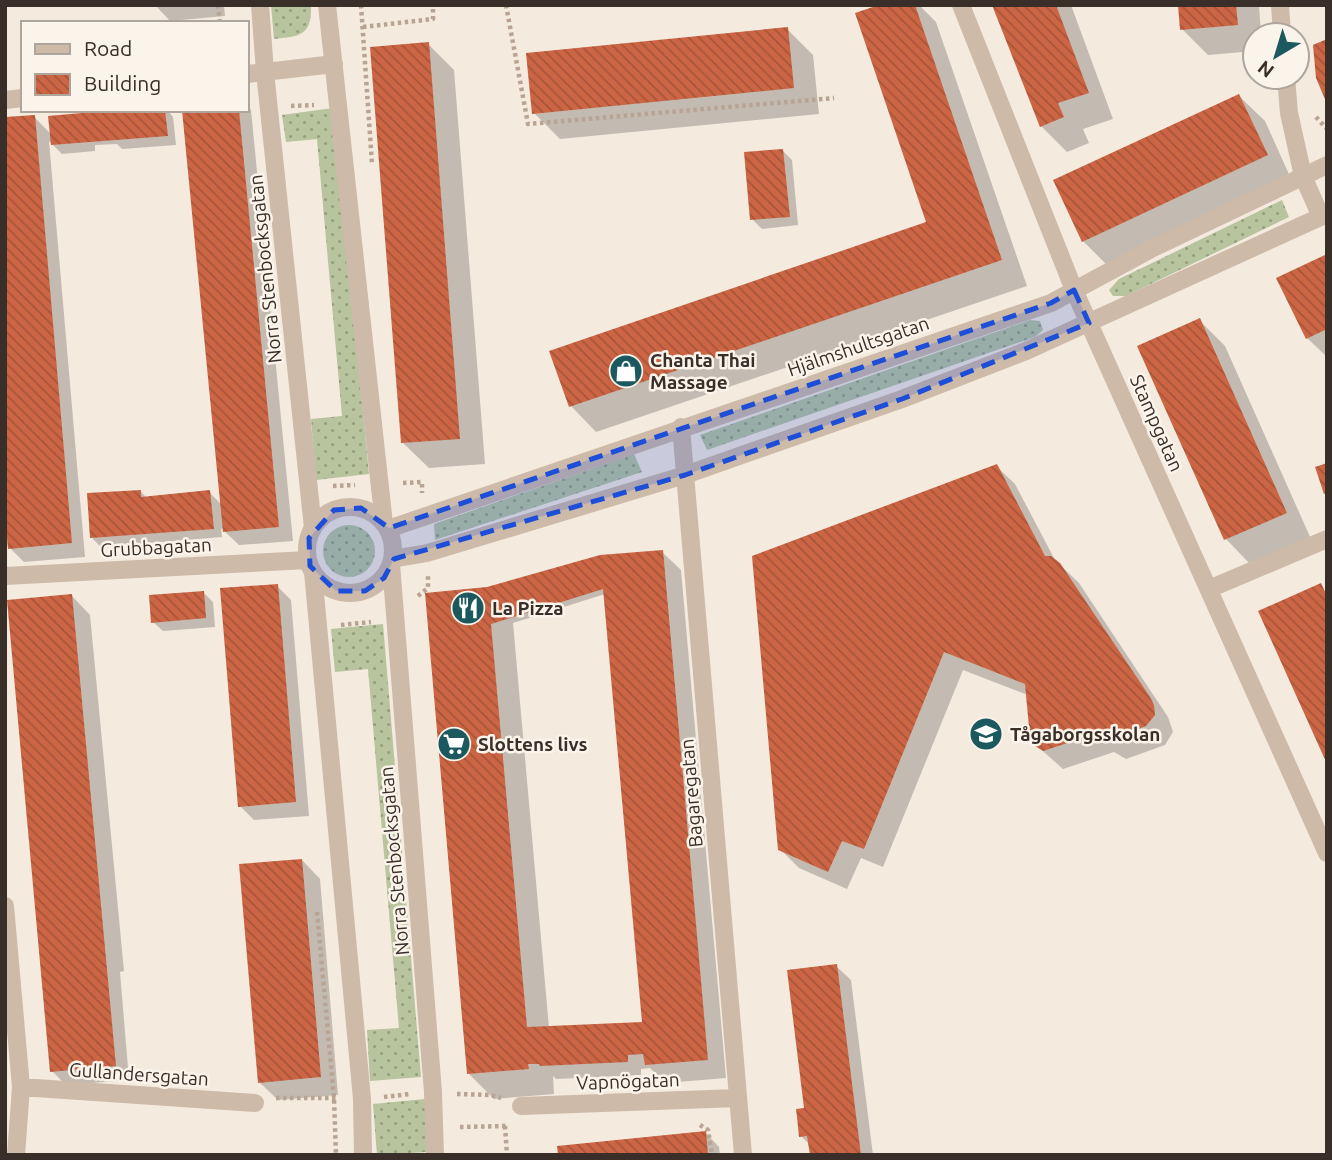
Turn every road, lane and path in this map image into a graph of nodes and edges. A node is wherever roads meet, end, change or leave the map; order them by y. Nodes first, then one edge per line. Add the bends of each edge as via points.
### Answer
1 (260, 5) edge
2 (327, 5) edge
3 (361, 5) edge
4 (433, 5) edge
5 (506, 5) edge
6 (961, 5) edge
7 (363, 27) junction
8 (364, 44) dead end
9 (334, 64) junction
10 (265, 72) junction
11 (248, 74) edge
12 (1287, 91) edge
13 (834, 98) dead end
14 (367, 100) dead end
15 (338, 103) junction
16 (269, 108) junction
17 (1327, 164) edge
18 (1303, 176) junction
19 (1324, 216) edge
20 (1074, 290) junction
21 (1089, 323) junction
22 (681, 427) junction
23 (685, 475) junction
24 (380, 483) junction
25 (309, 487) junction
26 (386, 526) junction
27 (313, 528) junction
28 (1327, 538) edge
29 (392, 562) junction
30 (311, 566) junction
31 (5, 576) edge
32 (1209, 589) junction
33 (395, 620) junction
34 (318, 627) junction
35 (1327, 853) edge
36 (5, 906) edge
37 (21, 1087) junction
38 (433, 1092) junction
39 (737, 1098) junction
40 (255, 1103) dead end
41 (521, 1106) joint
42 (505, 1126) dead end
43 (16, 1155) edge
44 (363, 1155) edge
45 (435, 1155) edge
46 (507, 1155) edge
47 (743, 1155) edge

1 - 10 street, Norra Stenbocksgatan
2 - 9 street, Norra Stenbocksgatan
3 - 7 path
4 - 7 path via 433,19
5 - 13 path via 528,124
6 - 20 street, Stampgatan
7 - 8 path
9 - 10 street
9 - 15 street, Norra Stenbocksgatan
10 - 11 street
10 - 16 street, Norra Stenbocksgatan
12 - 18 street
14 - 15 path
15 - 16 path
15 - 24 street, Norra Stenbocksgatan
16 - 25 street, Norra Stenbocksgatan
17 - 18 street, Hjälmshultsgatan
18 - 19 street
18 - 20 street, Hjälmshultsgatan
19 - 21 street
20 - 21 street, Stampgatan
20 - 22 street, Hjälmshultsgatan via 1051,303
21 - 23 street via 902,399
21 - 32 street, Stampgatan
22 - 23 street, Bagaregatan
22 - 26 street, Hjälmshultsgatan
23 - 29 street
23 - 39 street, Bagaregatan
24 - 25 path
24 - 26 street, Norra Stenbocksgatan
25 - 27 street, Norra Stenbocksgatan
26 - 27 street via 368,511 347,507 328,513
26 - 29 street, Norra Stenbocksgatan
27 - 30 street, Norra Stenbocksgatan
28 - 32 street
29 - 30 street via 379,583 351,593 329,587
29 - 33 street, Norra Stenbocksgatan
30 - 31 street, Grubbagatan
30 - 34 street, Norra Stenbocksgatan
32 - 35 street, Stampgatan
33 - 34 path
33 - 38 street, Norra Stenbocksgatan
34 - 44 street, Norra Stenbocksgatan via 362,1099
36 - 37 street
37 - 40 street, Gullandersgatan
37 - 43 street
38 - 41 path via 491,1095
38 - 45 street, Norra Stenbocksgatan
39 - 41 street, Vapnögatan
39 - 47 street, Bagaregatan
42 - 46 path

